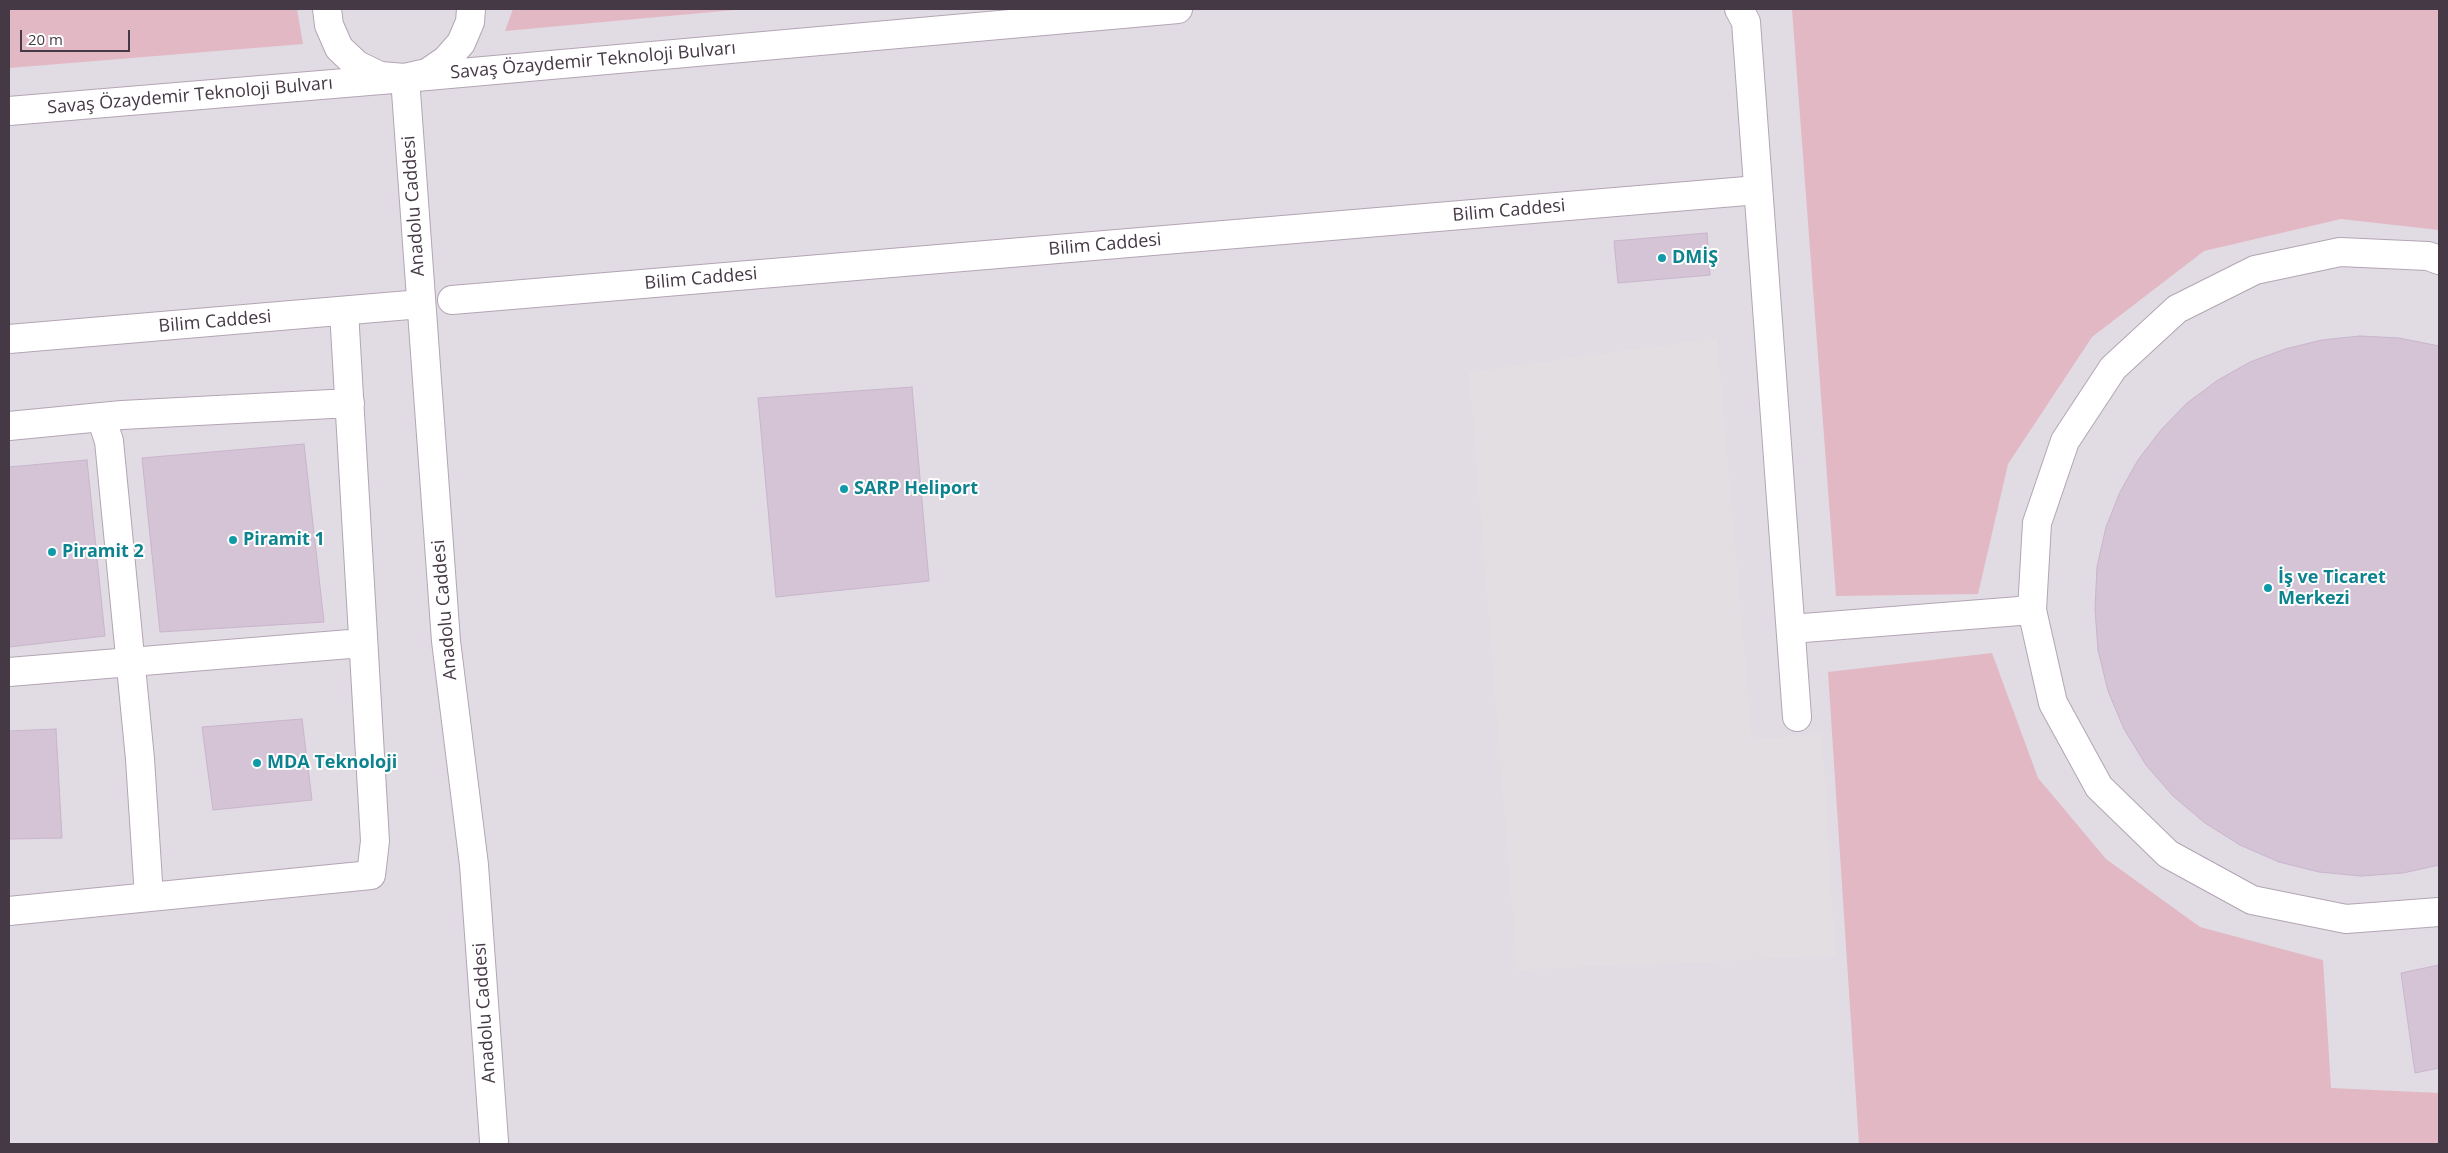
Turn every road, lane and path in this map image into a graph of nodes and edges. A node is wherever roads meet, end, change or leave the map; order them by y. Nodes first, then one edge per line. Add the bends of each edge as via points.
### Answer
1 (327, 9) edge
2 (471, 9) edge
3 (1178, 9) edge
4 (1739, 9) edge
5 (405, 78) junction
6 (9, 111) edge
7 (1758, 190) junction
8 (2439, 260) edge
9 (452, 300) dead end
10 (421, 304) junction
11 (344, 310) junction
12 (9, 339) edge
13 (350, 403) junction
14 (101, 417) junction
15 (9, 426) edge
16 (2032, 610) junction
17 (1791, 629) junction
18 (362, 644) junction
19 (130, 662) junction
20 (9, 672) edge
21 (1797, 717) dead end
22 (149, 897) junction
23 (9, 911) edge
24 (2439, 912) edge
25 (494, 1141) dead end

1 - 5 street via 329,26 339,48 357,65 380,76
2 - 5 street via 470,22 461,43 446,60 427,73
3 - 5 street, Savaş Özaydemir Teknoloji Bulvarı
4 - 7 street via 1746,22
5 - 6 street, Savaş Özaydemir Teknoloji Bulvarı
5 - 10 street, Anadolu Caddesi
7 - 9 street, Bilim Caddesi
7 - 17 street
8 - 16 street via 2428,256 2340,252 2255,270 2178,309 2113,368 2065,440 2037,523
10 - 11 street, Bilim Caddesi
10 - 25 street, Anadolu Caddesi via 446,641 474,865
11 - 12 street, Bilim Caddesi
11 - 13 street
13 - 14 street
13 - 18 street
14 - 15 street
14 - 19 street via 109,440
16 - 17 street
16 - 24 street via 2053,703 2099,787 2168,854 2252,900 2346,919
17 - 21 street
18 - 19 street
18 - 22 street via 375,841 370,875
19 - 20 street
19 - 22 street
22 - 23 street

